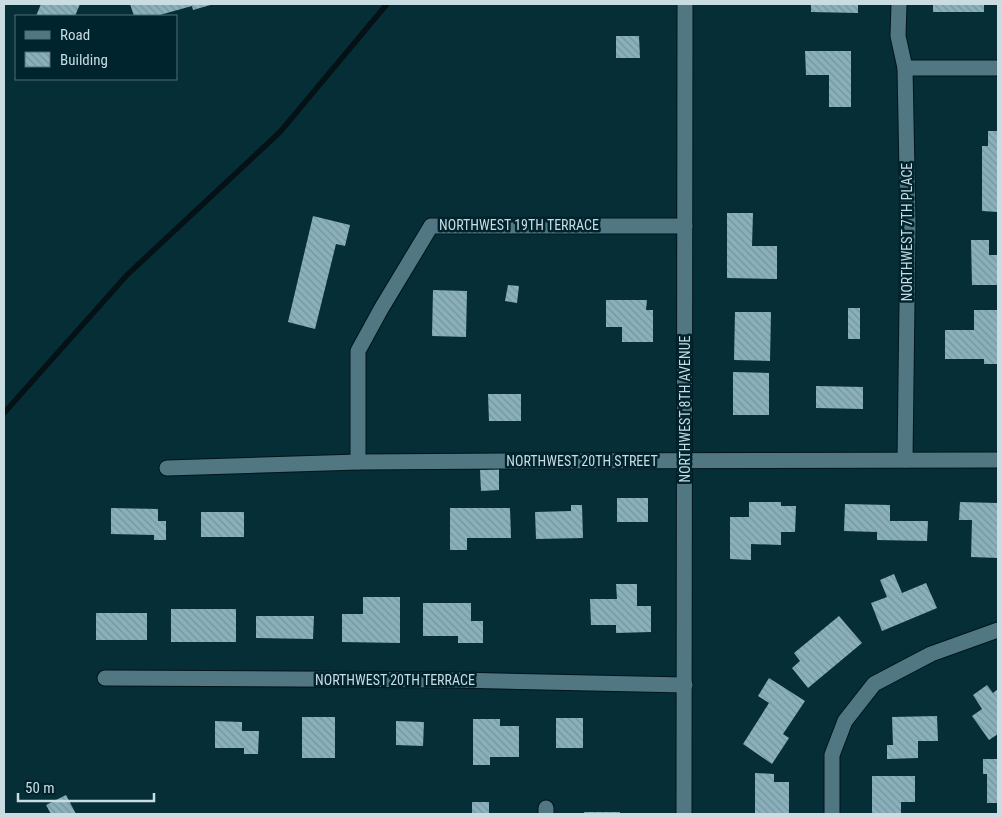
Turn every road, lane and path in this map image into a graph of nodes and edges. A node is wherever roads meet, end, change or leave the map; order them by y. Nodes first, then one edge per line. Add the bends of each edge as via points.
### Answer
1 (685, 4) edge
2 (899, 4) edge
3 (905, 68) junction
4 (998, 68) edge
5 (685, 226) junction
6 (905, 460) junction
7 (998, 460) edge
8 (685, 461) junction
9 (358, 462) junction
10 (167, 468) dead end
11 (998, 630) edge
12 (105, 678) dead end
13 (685, 685) junction
14 (684, 814) edge
15 (832, 814) edge

1 - 5 street, NORTHWEST 8TH AVENUE
2 - 3 street, NORTHWEST 7TH PLACE via 898,36
3 - 4 street
3 - 6 street, NORTHWEST 7TH PLACE via 908,224
5 - 8 street, NORTHWEST 8TH AVENUE
5 - 9 street, NORTHWEST 19TH TERRACE via 431,226 358,351
6 - 7 street, NORTHWEST 20TH STREET
6 - 8 street, NORTHWEST 20TH STREET
8 - 9 street, NORTHWEST 20TH STREET
8 - 13 street, NORTHWEST 8TH AVENUE
9 - 10 street, NORTHWEST 20TH STREET
11 - 15 street via 931,654 874,684 844,721 832,755
12 - 13 street, NORTHWEST 20TH TERRACE
13 - 14 street, NORTHWEST 8TH AVENUE

